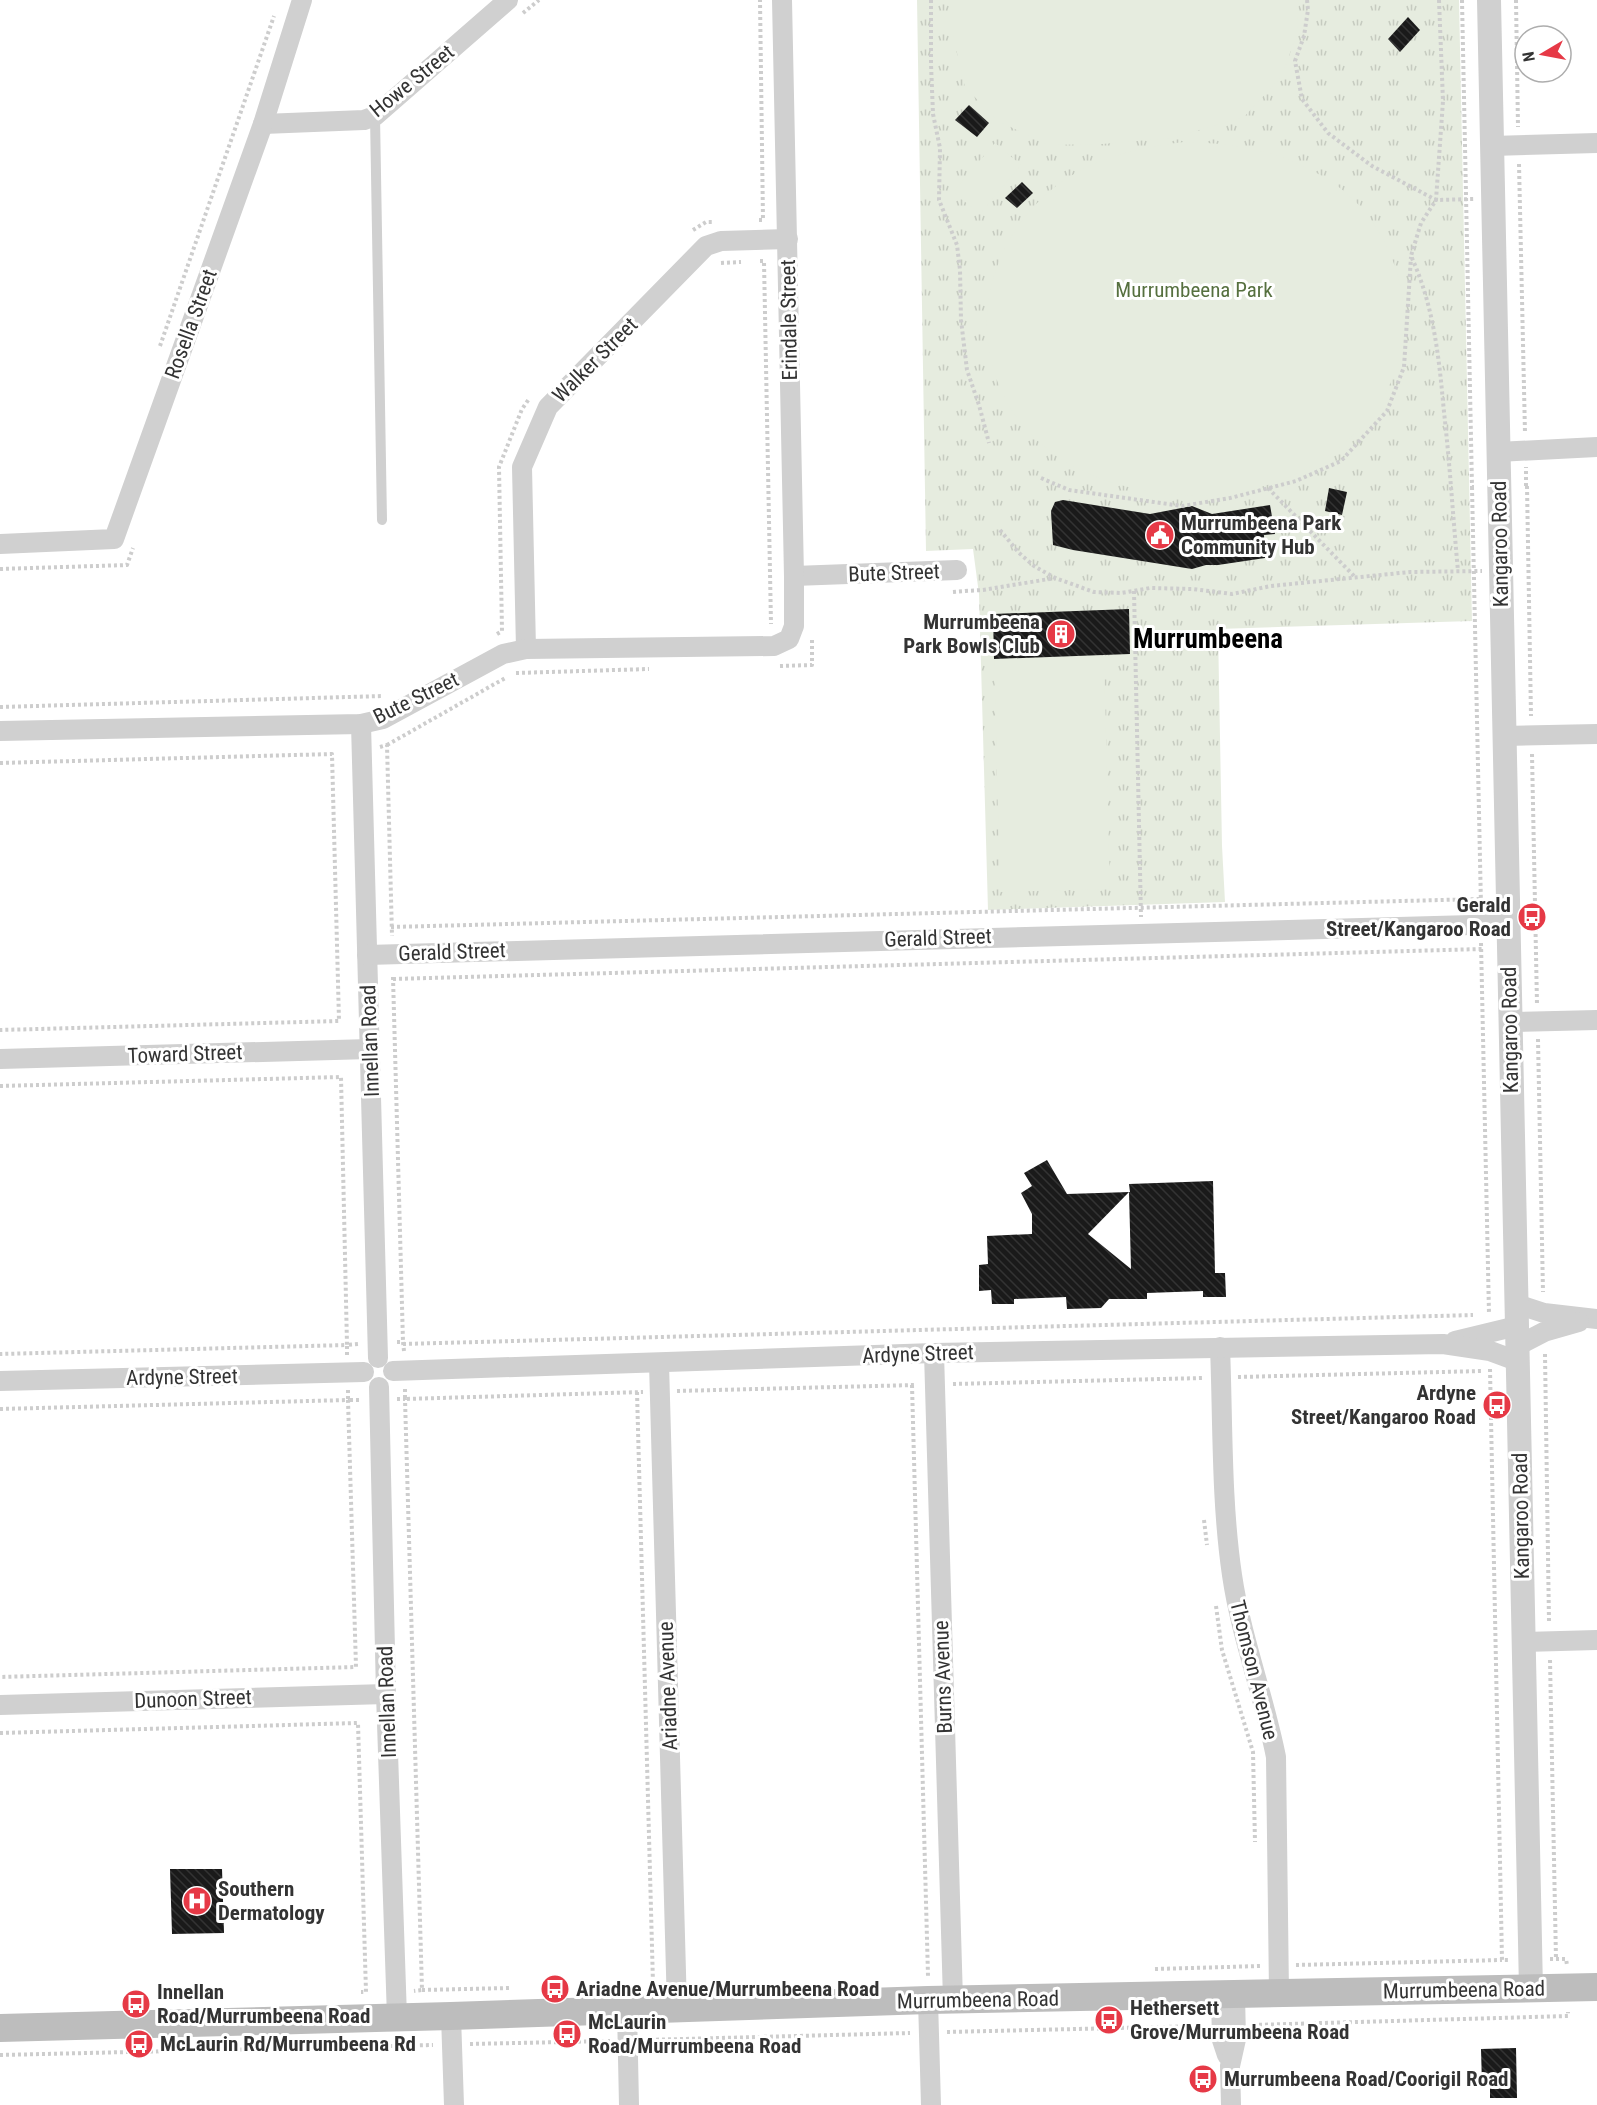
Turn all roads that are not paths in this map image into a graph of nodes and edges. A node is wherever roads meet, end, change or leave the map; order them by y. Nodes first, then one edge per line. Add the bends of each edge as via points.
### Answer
1 (302, 0) edge
2 (508, 0) edge
3 (782, 0) edge
4 (1489, 0) edge
5 (375, 116) junction
6 (263, 124) junction
7 (1597, 143) edge
8 (1492, 146) junction
9 (788, 239) junction
10 (1597, 447) edge
11 (1498, 452) junction
12 (381, 520) dead end
13 (0, 544) edge
14 (957, 570) road end
15 (794, 576) junction
16 (789, 639) joint
17 (526, 649) junction
18 (361, 724) junction
19 (0, 731) edge
20 (1597, 734) edge
21 (1504, 736) junction
22 (1508, 924) junction
23 (367, 954) junction
24 (1597, 1020) edge
25 (1511, 1022) junction
26 (370, 1048) junction
27 (0, 1059) edge
28 (1592, 1320) edge
29 (1544, 1323) junction
30 (1517, 1334) junction
31 (1489, 1342) junction
32 (1220, 1347) junction
33 (934, 1353) junction
34 (378, 1358) junction
35 (659, 1364) junction
36 (393, 1371) junction
37 (364, 1372) junction
38 (0, 1381) edge
39 (380, 1393) junction
40 (1597, 1640) edge
41 (1523, 1642) junction
42 (386, 1694) junction
43 (0, 1705) edge
44 (1597, 1987) edge
45 (1531, 1989) junction
46 (936, 1992) junction
47 (1279, 1993) junction
48 (1228, 1995) junction
49 (397, 2004) junction
50 (677, 2008) junction
51 (627, 2010) junction
52 (451, 2016) junction
53 (0, 2028) edge
54 (454, 2105) edge
55 (629, 2105) edge
56 (931, 2105) edge
57 (1231, 2105) edge

1 - 6 street, Rosella Street
2 - 5 street, Howe Street
3 - 9 street, Erindale Street
4 - 8 street, Kangaroo Road
5 - 6 street, Howe Street via 364,120
5 - 12 lane
6 - 13 street, Rosella Street via 114,539
7 - 8 street
8 - 11 street, Kangaroo Road
9 - 15 street, Erindale Street
9 - 17 street, Walker Street via 721,241 706,246 548,407 522,467
10 - 11 street
11 - 21 street, Kangaroo Road
14 - 15 street, Bute Street
15 - 16 street, Erindale Street via 794,627
16 - 17 street, Bute Street via 774,646
17 - 18 street, Bute Street via 503,654 383,719
18 - 19 street, Bute Street
18 - 23 street, Innellan Road
20 - 21 street
21 - 22 street, Kangaroo Road
22 - 23 street, Gerald Street
22 - 25 street, Kangaroo Road
23 - 26 street, Innellan Road
24 - 25 street
25 - 30 street, Kangaroo Road
26 - 27 street, Toward Street
26 - 34 street, Innellan Road
28 - 29 street
29 - 30 street
29 - 30 street, Ardyne Street
30 - 31 street, Ardyne Street
30 - 31 street
30 - 41 street, Kangaroo Road
31 - 32 street, Ardyne Street
32 - 33 street, Ardyne Street
32 - 47 street, Thomson Avenue via 1232,1577 1276,1757
33 - 35 street, Ardyne Street
33 - 46 street, Burns Avenue
34 - 36 street via 389,1362
34 - 37 street via 367,1363
35 - 36 street, Ardyne Street
35 - 50 street, Ariadne Avenue
36 - 39 street
37 - 38 street, Ardyne Street
37 - 39 street via 367,1381
39 - 42 street, Innellan Road
40 - 41 street
41 - 45 street, Kangaroo Road
42 - 43 street, Dunoon Street
42 - 49 street, Innellan Road
44 - 45 main road, Murrumbeena Road
45 - 47 main road, Murrumbeena Road
46 - 48 main road, Murrumbeena Road
46 - 50 main road, Murrumbeena Road
46 - 56 street, Burns Avenue
47 - 48 main road, Murrumbeena Road
48 - 57 street via 1222,2040 1230,2066
49 - 52 main road, Murrumbeena Road
49 - 53 main road, Murrumbeena Road
50 - 51 main road, Murrumbeena Road
51 - 52 main road, Murrumbeena Road
51 - 55 street
52 - 54 street

